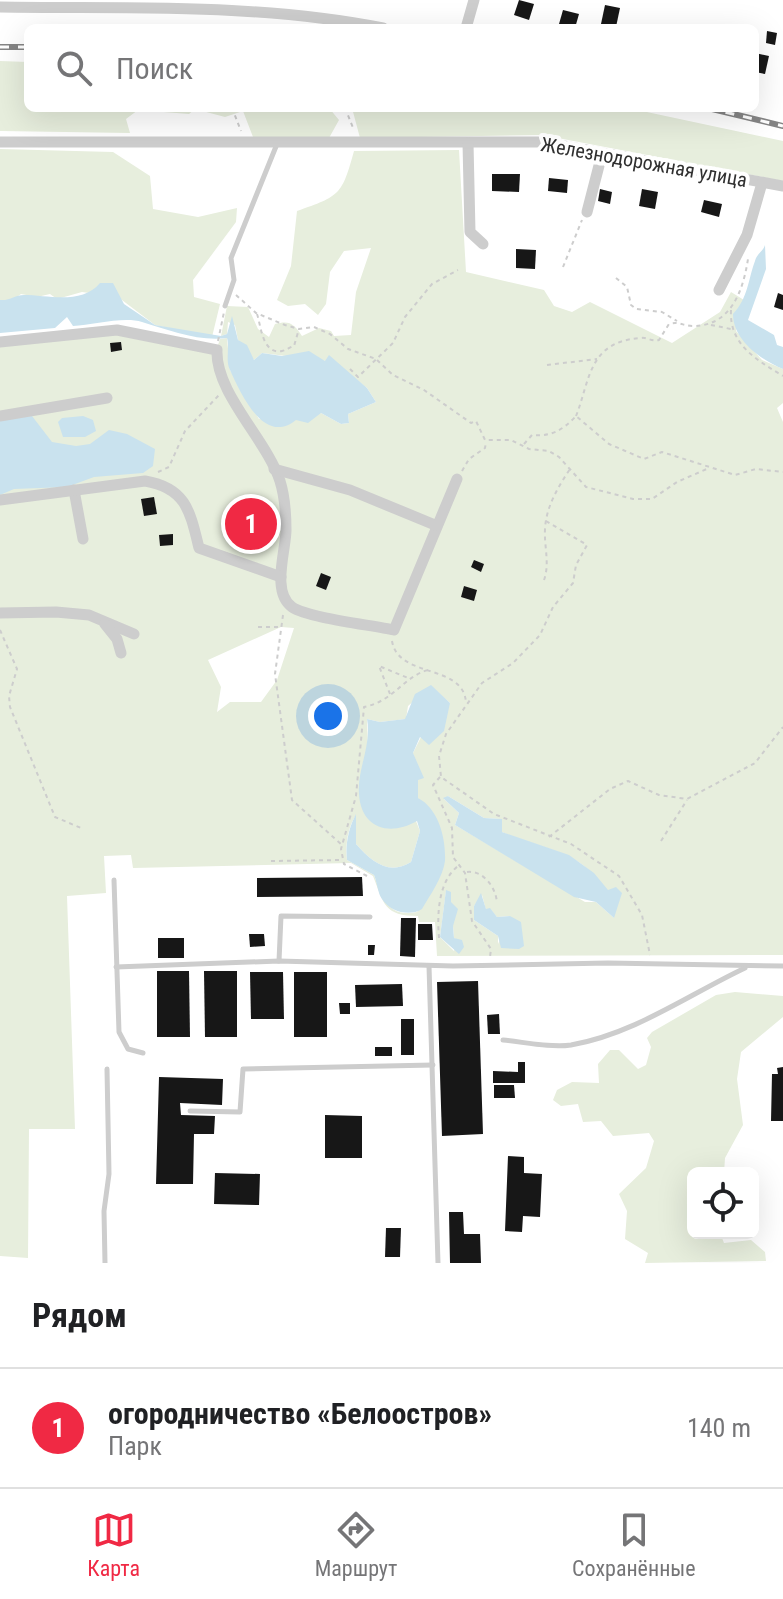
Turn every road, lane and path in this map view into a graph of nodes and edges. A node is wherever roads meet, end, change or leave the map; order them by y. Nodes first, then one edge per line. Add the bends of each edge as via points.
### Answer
1 (310, 0) edge
2 (474, 0) edge
3 (197, 5) edge
4 (0, 7) edge
5 (314, 14) junction
6 (363, 24) edge
7 (467, 24) edge
8 (233, 112) edge
9 (347, 112) edge
10 (0, 142) edge
11 (245, 143) junction
12 (277, 143) junction
13 (354, 143) junction
14 (463, 143) junction
15 (602, 154) junction
16 (762, 183) junction
17 (783, 186) edge
18 (587, 212) joint
19 (483, 244) dead end
20 (742, 244) junction
21 (563, 267) dead end
22 (458, 270) dead end
23 (616, 278) dead end
24 (719, 290) dead end
25 (230, 292) junction
26 (225, 306) joint
27 (731, 309) junction
28 (256, 313) junction
29 (678, 321) junction
30 (706, 324) junction
31 (299, 329) junction
32 (734, 333) junction
33 (0, 342) edge
34 (218, 342) dead end
35 (376, 359) junction
36 (598, 359) junction
37 (547, 365) dead end
38 (350, 369) dead end
39 (783, 376) edge
40 (228, 387) junction
41 (107, 398) dead end
42 (0, 416) edge
43 (576, 416) junction
44 (485, 440) junction
45 (523, 445) junction
46 (709, 468) junction
47 (274, 469) junction
48 (570, 469) junction
49 (783, 472) edge
50 (457, 479) joint
51 (150, 482) junction
52 (74, 490) junction
53 (0, 500) edge
54 (546, 521) junction
55 (435, 525) junction
56 (83, 539) dead end
57 (281, 577) junction
58 (544, 580) dead end
59 (287, 599) junction
60 (0, 613) edge
61 (102, 620) junction
62 (258, 627) dead end
63 (281, 627) junction
64 (0, 630) edge
65 (394, 630) junction
66 (134, 634) dead end
67 (121, 653) dead end
68 (428, 670) junction
69 (410, 679) junction
70 (391, 695) junction
71 (466, 704) junction
72 (783, 727) edge
73 (441, 777) junction
74 (687, 799) junction
75 (81, 828) dead end
76 (549, 837) junction
77 (661, 841) dead end
78 (342, 845) junction
79 (342, 860) junction
80 (271, 861) dead end
81 (459, 866) junction
82 (465, 873) junction
83 (367, 876) dead end
84 (114, 880) dead end
85 (497, 903) dead end
86 (370, 917) dead end
87 (439, 938) dead end
88 (279, 961) junction
89 (649, 964) junction
90 (429, 966) junction
91 (487, 966) junction
92 (783, 966) edge
93 (116, 967) junction
94 (746, 968) junction
95 (503, 1040) dead end
96 (143, 1053) dead end
97 (433, 1065) junction
98 (107, 1069) dead end
99 (190, 1111) dead end
100 (105, 1263) edge
101 (438, 1263) edge

1 - 5 street
2 - 7 street
3 - 4 street
3 - 5 street
5 - 6 street
8 - 11 path
9 - 13 path
10 - 11 street, Железнодорожная улица
11 - 12 street, Железнодорожная улица
12 - 13 street, Железнодорожная улица
12 - 25 lane via 231,258
13 - 14 street, Железнодорожная улица
14 - 15 street, Железнодорожная улица via 542,142
14 - 19 street via 470,232
15 - 16 street, Железнодорожная улица
15 - 18 street
16 - 17 street, Железнодорожная улица
16 - 20 street
18 - 21 path
20 - 24 street
20 - 27 path via 748,263
22 - 35 path via 432,284 405,317 393,343
23 - 29 path via 627,287 636,309 662,312
25 - 26 lane
25 - 28 path
26 - 34 path
27 - 30 path via 719,321
27 - 32 path
28 - 31 path
28 - 31 path via 260,334 275,350 294,346
29 - 30 path
29 - 36 path via 669,324 659,340 637,338 602,352
30 - 32 path via 727,326
31 - 35 path via 314,327 357,355
32 - 39 path via 755,360
33 - 40 street via 117,330 185,341 217,350
35 - 38 path via 358,377
35 - 44 path via 393,375 435,396 471,423 476,421
36 - 37 path
36 - 43 path via 586,378
40 - 47 street
40 - 51 path via 193,420 174,460
41 - 42 street
43 - 45 path via 559,431 532,435
43 - 46 path via 609,444 644,459 672,453
44 - 45 path
44 - 50 path via 485,448 469,459
45 - 48 path via 549,451
46 - 48 path via 652,499 586,487
46 - 49 path via 735,475 756,469
47 - 55 street via 350,490
47 - 57 street via 285,508
48 - 54 path
50 - 55 street
51 - 52 street
51 - 57 street via 165,484 181,497 199,548
52 - 53 street
52 - 56 street
54 - 58 path
54 - 71 path via 587,545 576,577 540,635 513,663 482,683
55 - 65 street
57 - 59 street
59 - 63 path
59 - 65 street via 310,613
60 - 61 street via 56,612
61 - 66 street
61 - 67 street
62 - 63 path
63 - 78 path via 275,674 292,800
64 - 75 path via 17,669 10,707 55,817
65 - 68 path via 393,648 399,657
68 - 69 path
68 - 71 path via 460,687
69 - 70 path
69 - 70 path via 379,666
70 - 78 path via 361,711 356,796
71 - 73 path via 441,744
72 - 74 path via 755,763
73 - 76 path via 481,806
73 - 81 path via 433,785 452,828 453,857
74 - 76 path via 659,795 628,781
74 - 77 path
76 - 89 path via 585,852 619,876 642,915
78 - 79 path
79 - 80 path
79 - 83 path
81 - 82 path
81 - 87 path via 448,877 439,904
82 - 85 path via 484,877
82 - 91 path via 472,921 491,949
84 - 93 lane
86 - 88 lane via 281,916
88 - 90 lane
88 - 93 lane
89 - 91 lane
89 - 94 lane
90 - 91 lane
90 - 97 lane
92 - 94 lane
93 - 96 lane via 119,1032 128,1049
94 - 95 lane via 641,1023 569,1045
97 - 99 lane via 243,1069 240,1112
97 - 101 lane
98 - 100 lane

